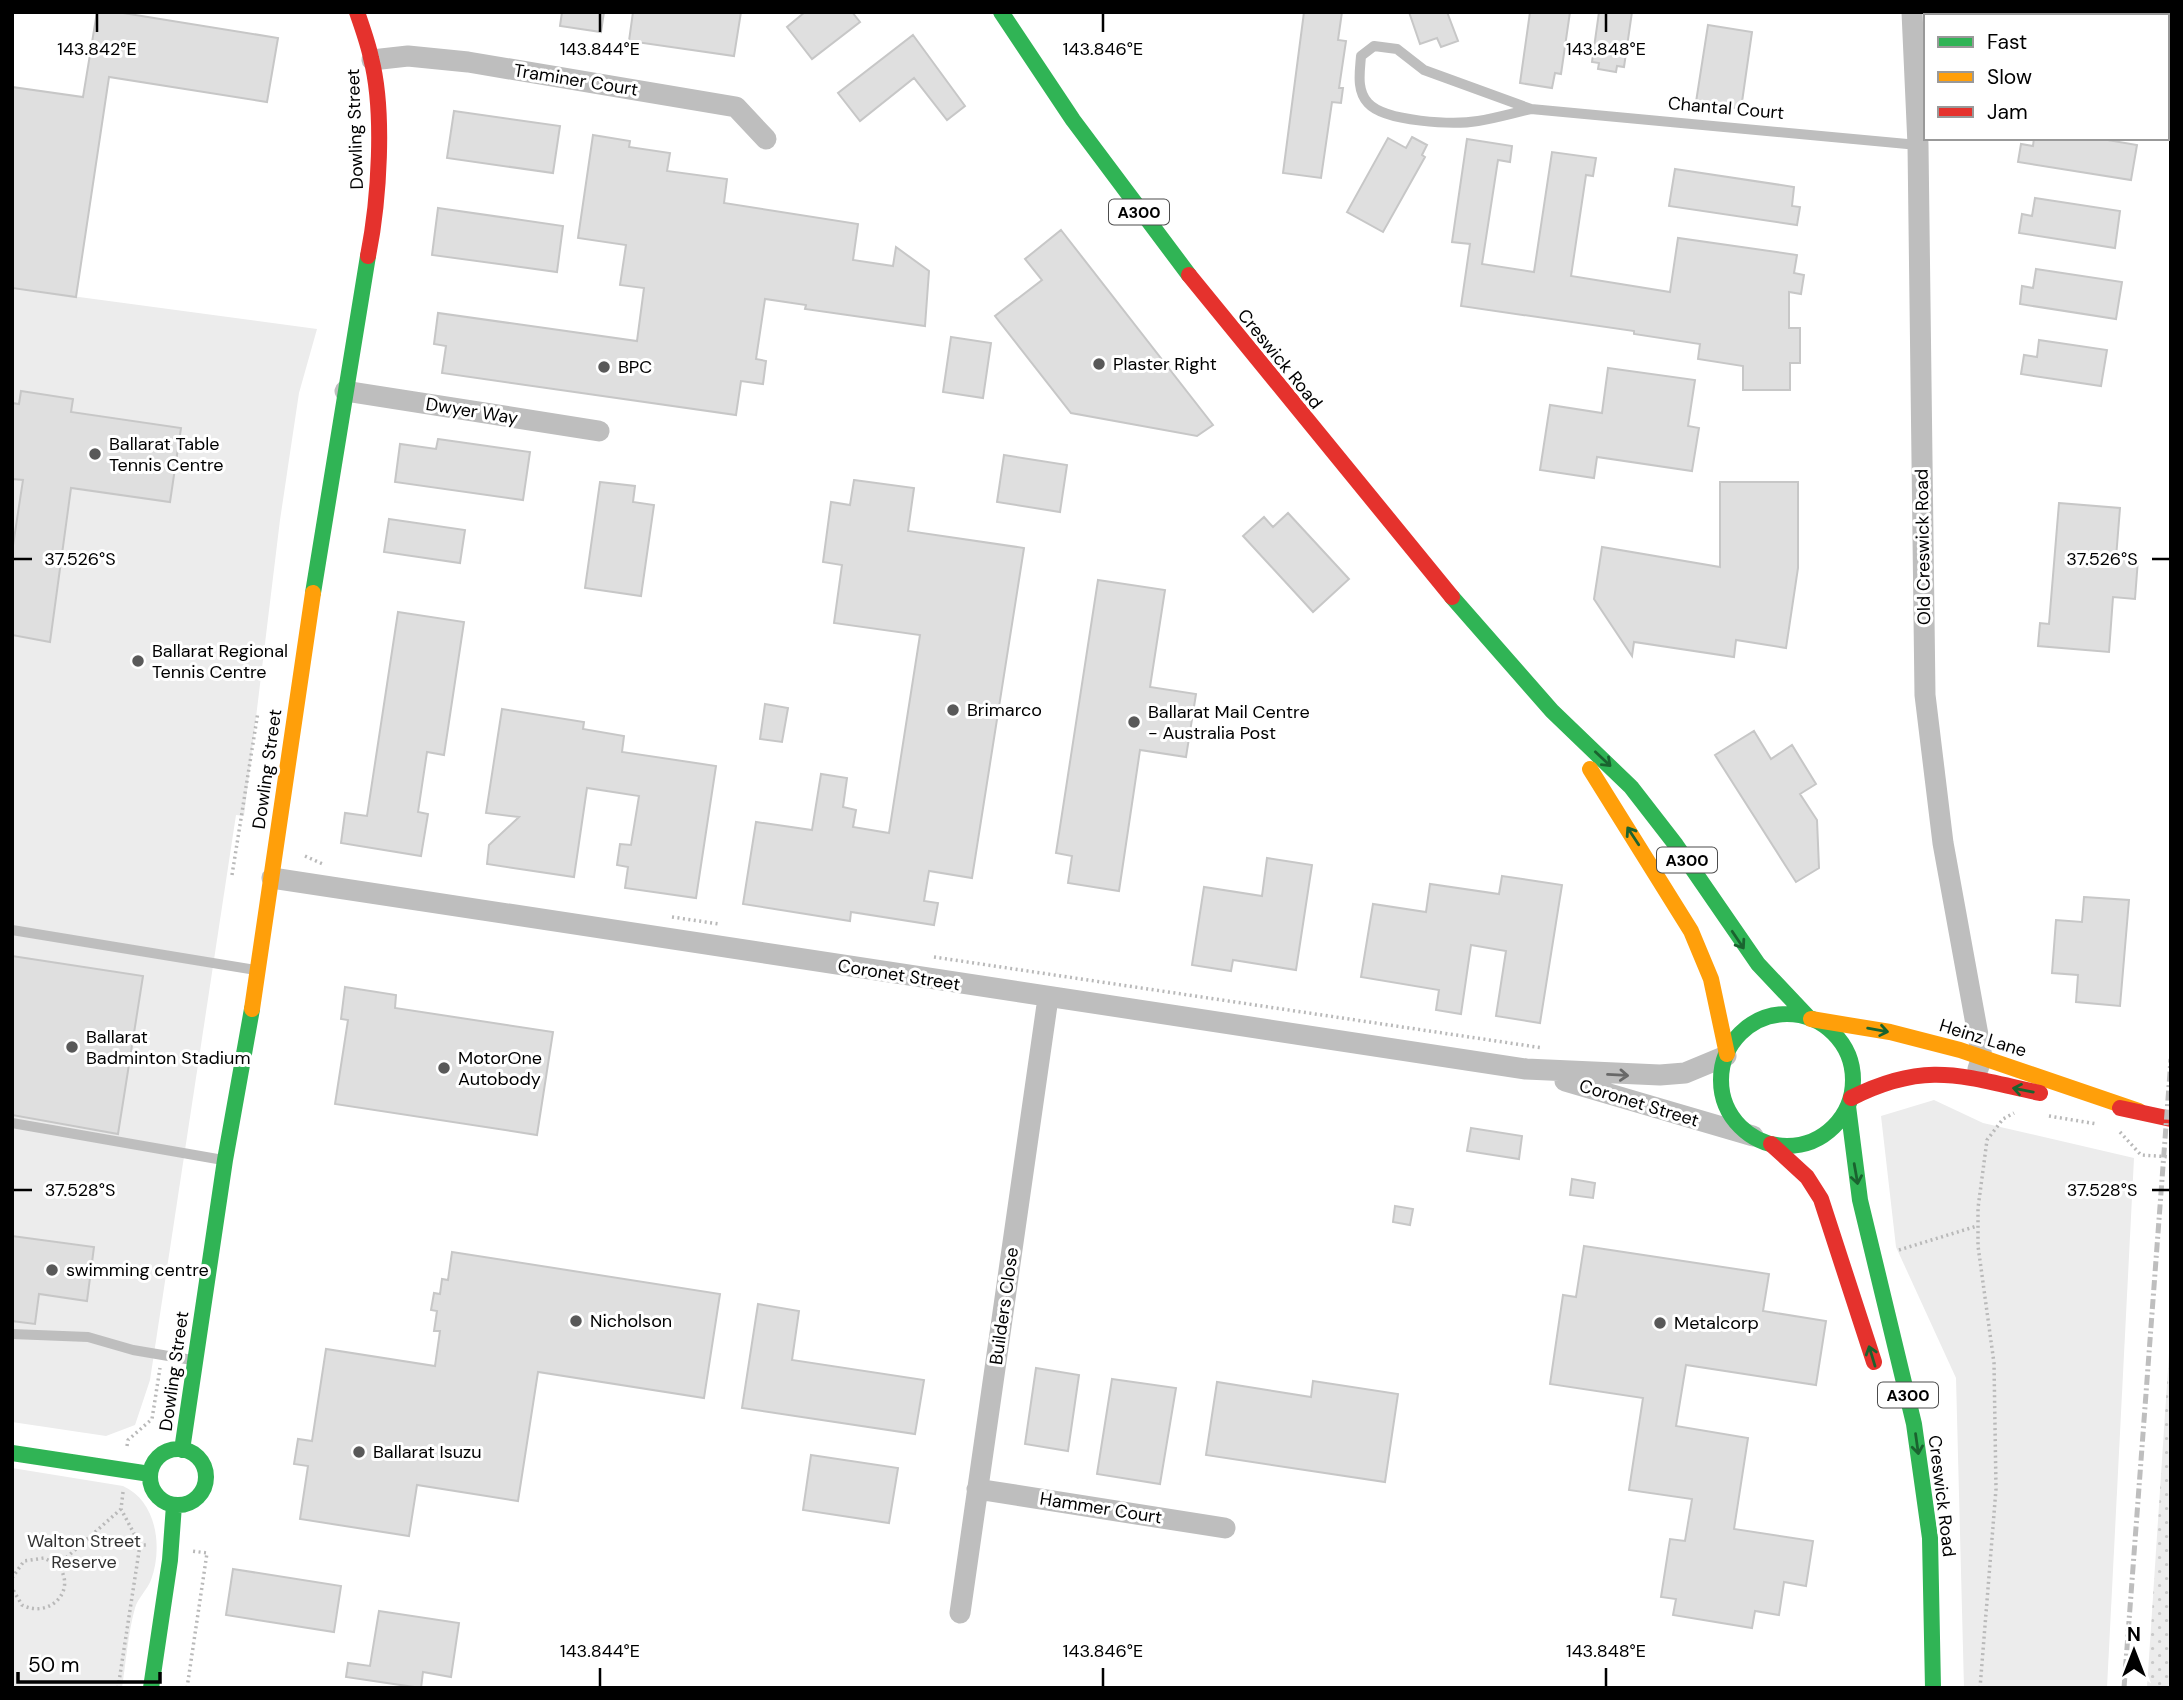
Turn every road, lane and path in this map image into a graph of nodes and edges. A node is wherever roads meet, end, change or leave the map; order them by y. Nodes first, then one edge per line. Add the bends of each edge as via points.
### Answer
1 (357, 12) edge
2 (1001, 12) edge
3 (1912, 12) edge
4 (372, 60) junction
5 (1531, 109) junction
6 (766, 139) dead end
7 (1919, 145) junction
8 (345, 391) junction
9 (599, 431) dead end
10 (258, 712) dead end
11 (1553, 712) junction
12 (305, 856) dead end
13 (326, 866) dead end
14 (232, 875) dead end
15 (272, 878) junction
16 (659, 915) dead end
17 (726, 925) dead end
18 (12, 930) edge
19 (927, 956) dead end
20 (259, 970) junction
21 (1048, 998) junction
22 (1810, 1018) junction
23 (1543, 1048) dead end
24 (1726, 1055) junction
25 (1979, 1067) junction
26 (1526, 1069) junction
27 (1850, 1102) junction
28 (2139, 1111) junction
29 (2020, 1112) dead end
30 (2047, 1115) dead end
31 (2171, 1119) edge
32 (12, 1123) edge
33 (1762, 1140) junction
34 (2171, 1157) edge
35 (225, 1160) junction
36 (1977, 1226) junction
37 (1873, 1257) junction
38 (12, 1334) edge
39 (162, 1355) junction
40 (195, 1360) junction
41 (1878, 1375) dead end
42 (182, 1450) junction
43 (12, 1453) edge
44 (125, 1470) junction
45 (150, 1474) junction
46 (978, 1489) junction
47 (174, 1505) junction
48 (121, 1509) junction
49 (1225, 1528) dead end
50 (140, 1545) dead end
51 (1914, 1550) dead end
52 (58, 1565) junction
53 (12, 1578) edge
54 (12, 1588) edge
55 (19, 1601) junction
56 (12, 1608) edge
57 (960, 1613) dead end
58 (151, 1688) edge
59 (1980, 1688) edge

1 - 4 main road, Dowling Street
2 - 11 main road, Creswick Road / A300 via 1056,99 1166,249 1396,530
3 - 7 street, Old Creswick Road
4 - 6 street, Traminer Court via 408,56 468,62 736,107
4 - 8 main road, Dowling Street via 379,157 375,221
5 - 5 lane, Chantal Court via 1476,122 1414,120 1386,113 1367,103 1359,83 1361,56 1374,46 1397,49 1424,70
5 - 7 lane, Chantal Court
7 - 25 street, Old Creswick Road via 1926,706
8 - 9 street, Dwyer Way
8 - 15 main road, Dowling Street
10 - 14 path
11 -> 22 main road, Creswick Road / A300 via 1646,804 1755,965
24 -> 11 main road, Creswick Road / A300 via 1711,979 1691,931
12 - 13 path
15 - 20 main road, Dowling Street
15 - 21 street, Coronet Street
16 - 17 path
18 - 20 lane
19 - 23 path
20 - 35 main road, Dowling Street
21 - 26 street, Coronet Street
21 - 46 street, Builders Close
22 - 24 main road via 1786,1014 1764,1018 1744,1030
22 -> 25 main road, Heinz Lane via 1889,1032
22 - 27 main road, A300 via 1831,1031 1846,1050 1853,1073
26 -> 24 street, Coronet Street via 1674,1074
24 - 33 main road, A300 via 1721,1081 1724,1097 1735,1120
25 - 27 main road, Heinz Lane via 1919,1071 1892,1078
25 - 28 main road, Heinz Lane
28 -> 25 main road, Heinz Lane via 1985,1083
26 - 33 street, Coronet Street
27 - 33 main road via 1835,1126 1817,1139 1794,1146
27 -> 37 main road, Creswick Road / A300 via 1853,1159
28 - 31 main road, Heinz Lane
29 - 36 path via 2003,1119 1986,1144
30 - 34 path via 2112,1127 2141,1155
32 - 35 lane
41 -> 33 main road, A300 via 1821,1199 1807,1177
35 - 40 main road, Dowling Street
36 - 37 path
36 - 59 path via 1994,1363 1996,1489
37 -> 51 main road, Creswick Road / A300 via 1908,1397 1930,1538 1933,1688
38 - 39 lane via 88,1337
39 - 40 lane
39 - 44 path via 152,1419 128,1440
40 - 42 main road, Dowling Street
42 - 45 main road via 163,1453
42 - 47 main road via 202,1463 206,1481 192,1502
43 - 44 main road
44 - 45 main road
44 - 48 path
45 - 47 main road via 157,1497
46 - 49 street, Hammer Court
46 - 57 street, Builders Close
47 - 58 main road
48 - 50 path
48 - 52 path
52 - 53 path via 34,1557 20,1564
52 - 55 path via 65,1587 56,1603 35,1610
54 - 55 path
55 - 56 path

